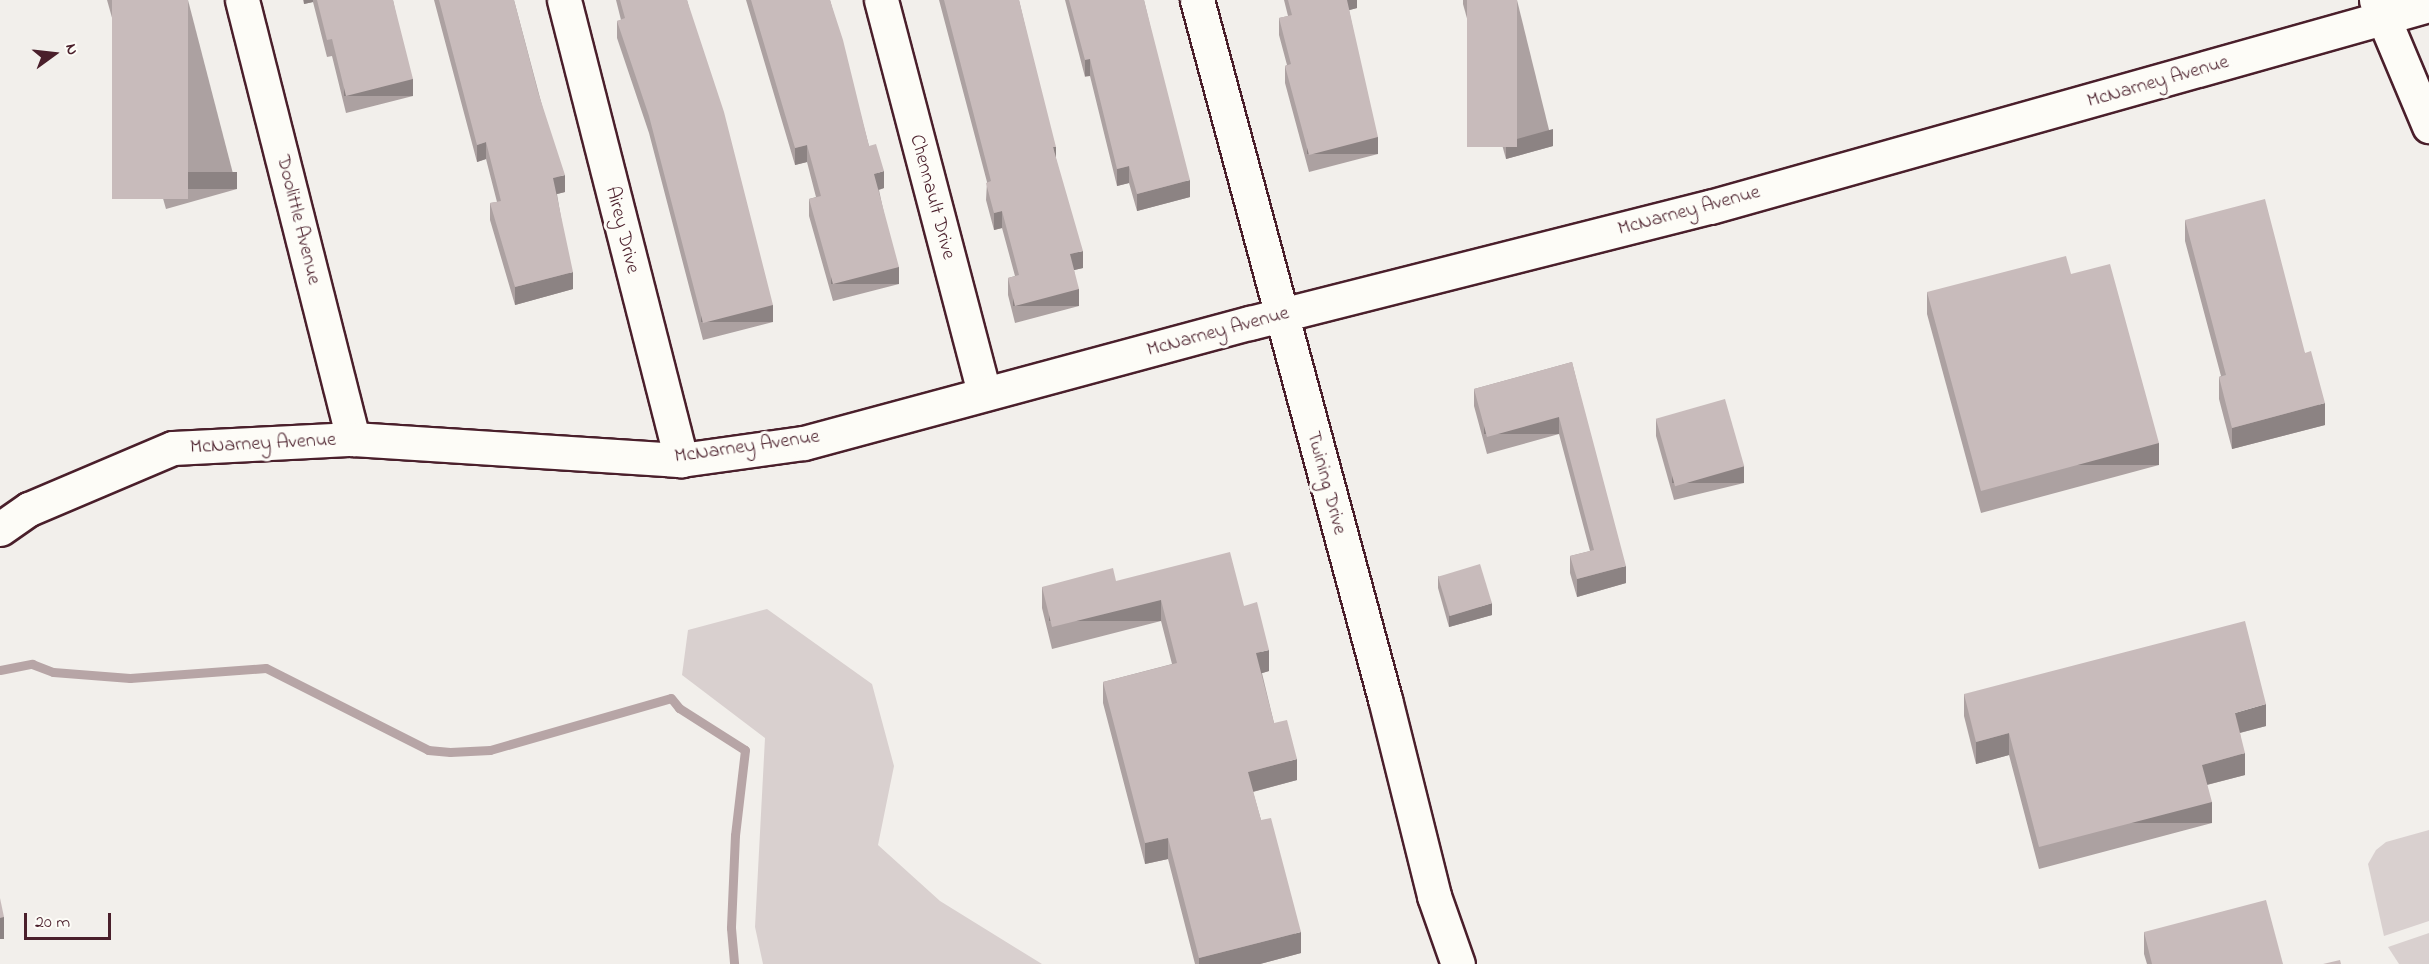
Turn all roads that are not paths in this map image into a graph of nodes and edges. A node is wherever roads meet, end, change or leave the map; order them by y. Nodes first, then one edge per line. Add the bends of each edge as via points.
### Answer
1 (242, 0) edge
2 (564, 0) edge
3 (880, 0) edge
4 (1197, 0) edge
5 (2429, 5) edge
6 (2379, 9) edge
7 (2429, 126) edge
8 (1280, 315) junction
9 (984, 393) junction
10 (353, 439) junction
11 (681, 460) junction
12 (0, 529) edge
13 (1458, 964) edge

1 - 10 street, Doolittle Avenue
2 - 11 street, Airey Drive
3 - 9 street, Chennault Drive
4 - 8 street, Twining Drive
5 - 6 street, McNarney Avenue
6 - 7 street
6 - 8 street, McNarney Avenue via 1710,207
8 - 9 street, McNarney Avenue
8 - 13 street, Twining Drive via 1385,699 1434,896
9 - 11 street, McNarney Avenue via 804,443
10 - 11 street, McNarney Avenue
10 - 12 street, McNarney Avenue via 173,448 29,509

